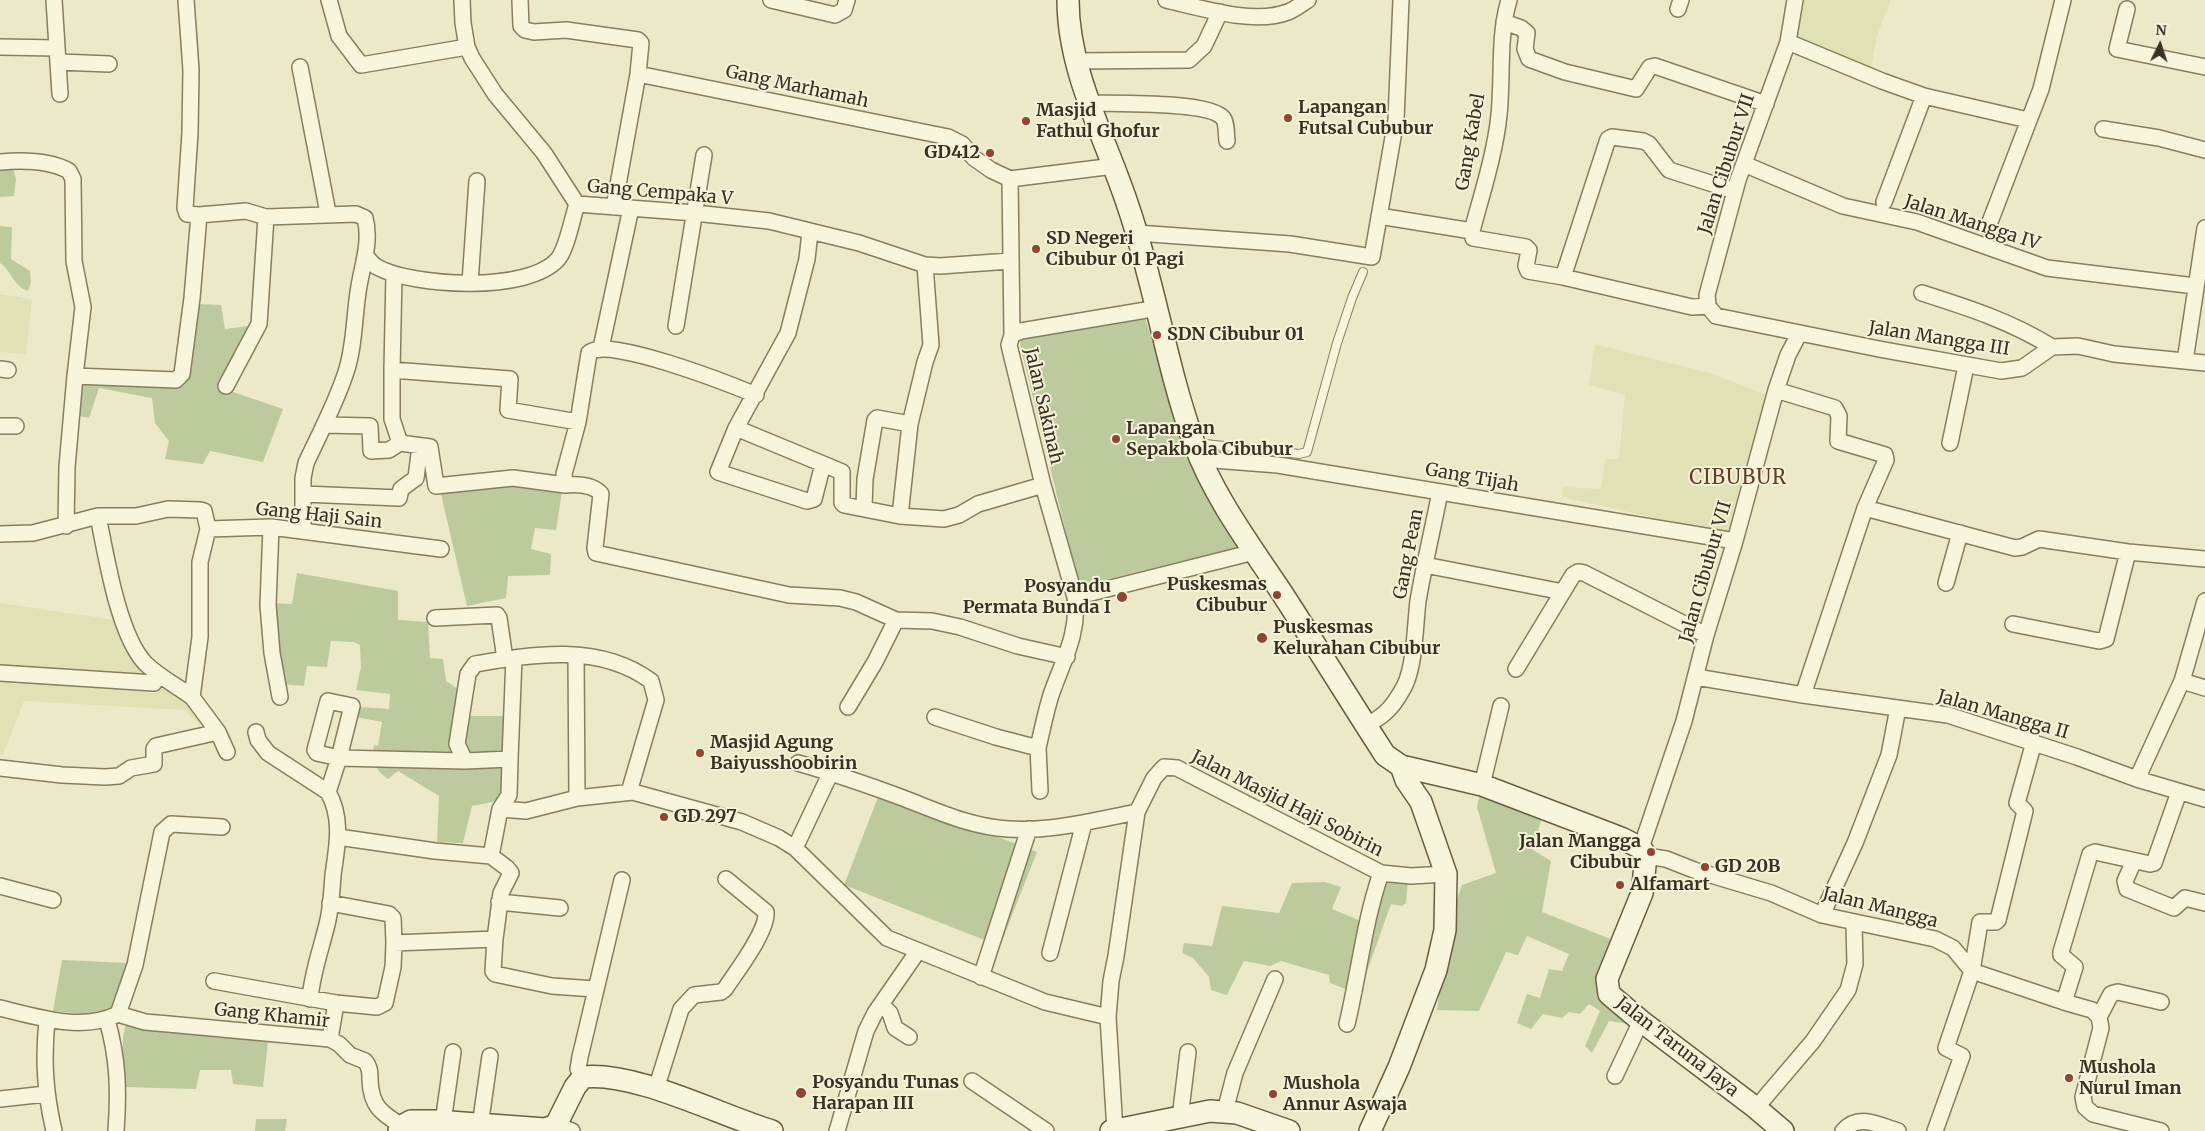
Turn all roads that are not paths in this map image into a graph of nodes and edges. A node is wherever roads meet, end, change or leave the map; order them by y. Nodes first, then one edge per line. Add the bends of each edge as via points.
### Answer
1 (54, 0) edge
2 (186, 0) edge
3 (329, 0) edge
4 (462, 0) edge
5 (520, 0) edge
6 (771, 0) edge
7 (847, 0) edge
8 (1068, 0) edge
9 (1166, 0) edge
10 (1308, 0) edge
11 (1401, 0) edge
12 (1509, 0) edge
13 (1796, 0) edge
14 (2063, 0) edge
15 (2126, 8) dead end
16 (1220, 12) junction
17 (1504, 22) junction
18 (1788, 42) junction
19 (0, 47) edge
20 (467, 47) junction
21 (58, 55) junction
22 (1076, 61) junction
23 (109, 64) dead end
24 (300, 67) dead end
25 (2205, 67) edge
26 (638, 74) junction
27 (60, 94) dead end
28 (1924, 96) junction
29 (1090, 103) junction
30 (1766, 104) junction
31 (2028, 120) junction
32 (2104, 129) dead end
33 (1227, 141) dead end
34 (2205, 150) edge
35 (704, 156) dead end
36 (0, 162) edge
37 (1744, 164) junction
38 (1114, 166) junction
39 (1010, 178) junction
40 (477, 181) dead end
41 (1735, 191) junction
42 (1884, 202) dead end
43 (577, 204) junction
44 (614, 207) junction
45 (631, 208) junction
46 (695, 213) junction
47 (328, 214) junction
48 (199, 215) junction
49 (1379, 216) junction
50 (266, 217) junction
51 (1988, 227) dead end
52 (2205, 228) edge
53 (1472, 231) junction
54 (810, 232) junction
55 (1138, 233) junction
56 (366, 256) junction
57 (1010, 260) junction
58 (925, 265) junction
59 (1363, 272) dead end
60 (394, 274) junction
61 (1563, 277) junction
62 (470, 283) junction
63 (2195, 286) junction
64 (1922, 293) dead end
65 (1708, 306) junction
66 (1158, 308) junction
67 (676, 326) dead end
68 (1799, 334) junction
69 (1012, 335) junction
70 (2052, 347) junction
71 (601, 348) junction
72 (2185, 361) junction
73 (2205, 364) edge
74 (1966, 366) junction
75 (392, 370) junction
76 (75, 376) junction
77 (226, 386) dead end
78 (1776, 390) junction
79 (756, 395) junction
80 (578, 422) junction
81 (324, 424) junction
82 (910, 424) junction
83 (0, 426) edge
84 (16, 426) dead end
85 (736, 428) junction
86 (400, 443) junction
87 (1950, 443) dead end
88 (420, 446) junction
89 (1198, 451) junction
90 (824, 464) junction
91 (565, 485) junction
92 (1043, 485) junction
93 (1440, 492) junction
94 (304, 494) junction
95 (864, 507) junction
96 (1865, 508) junction
97 (98, 516) junction
98 (900, 516) junction
99 (66, 526) junction
100 (271, 527) junction
101 (208, 529) junction
102 (302, 530) junction
103 (1960, 533) junction
104 (0, 534) edge
105 (1735, 541) junction
106 (441, 549) dead end
107 (1254, 552) junction
108 (2128, 552) junction
109 (2205, 559) edge
110 (1425, 565) junction
111 (1946, 583) dead end
112 (1563, 592) junction
113 (1075, 597) junction
114 (2205, 601) edge
115 (435, 618) dead end
116 (896, 620) junction
117 (2013, 624) dead end
118 (1706, 635) junction
119 (576, 656) junction
120 (1067, 657) junction
121 (509, 658) junction
122 (1516, 669) dead end
123 (0, 673) edge
124 (1696, 676) junction
125 (2182, 681) junction
126 (154, 683) dead end
127 (2205, 688) edge
128 (1803, 695) junction
129 (192, 697) junction
130 (280, 697) dead end
131 (1501, 706) dead end
132 (848, 707) dead end
133 (1898, 708) junction
134 (935, 717) dead end
135 (1366, 726) junction
136 (218, 732) junction
137 (256, 732) dead end
138 (2034, 742) junction
139 (1038, 748) junction
140 (227, 752) dead end
141 (510, 759) junction
142 (466, 761) junction
143 (798, 763) dead end
144 (1401, 766) junction
145 (0, 768) edge
146 (831, 772) junction
147 (2137, 779) junction
148 (1482, 785) junction
149 (1040, 791) dead end
150 (328, 792) junction
151 (630, 792) junction
152 (2179, 792) junction
153 (576, 798) junction
154 (2205, 799) edge
155 (500, 810) junction
156 (1136, 812) junction
157 (1084, 822) junction
158 (222, 827) dead end
159 (1029, 829) junction
160 (338, 837) junction
161 (795, 848) junction
162 (1643, 852) junction
163 (491, 856) junction
164 (2134, 861) junction
165 (1381, 873) junction
166 (1446, 874) junction
167 (726, 879) dead end
168 (622, 880) dead end
169 (0, 886) edge
170 (53, 900) dead end
171 (499, 902) junction
172 (2205, 903) edge
173 (330, 904) junction
174 (560, 908) dead end
175 (1822, 915) junction
176 (1854, 924) junction
177 (495, 939) junction
178 (394, 943) junction
179 (918, 951) junction
180 (1050, 953) dead end
181 (1972, 971) junction
182 (981, 976) junction
183 (1275, 979) dead end
184 (214, 981) dead end
185 (595, 989) junction
186 (310, 999) junction
187 (2064, 1002) junction
188 (2161, 1002) dead end
189 (336, 1003) junction
190 (881, 1004) junction
191 (0, 1008) edge
192 (113, 1017) junction
193 (2099, 1017) junction
194 (1108, 1018) junction
195 (47, 1020) junction
196 (1641, 1021) junction
197 (1347, 1024) dead end
198 (909, 1037) dead end
199 (330, 1039) junction
200 (453, 1052) dead end
201 (1188, 1052) dead end
202 (490, 1056) dead end
203 (1615, 1076) dead end
204 (583, 1077) junction
205 (972, 1081) dead end
206 (656, 1089) junction
207 (46, 1094) junction
208 (0, 1099) edge
209 (1756, 1108) junction
210 (1225, 1111) junction
211 (1180, 1118) junction
212 (461, 1126) edge
213 (564, 1128) edge
214 (751, 1128) edge
215 (400, 1129) edge
216 (54, 1131) edge
217 (116, 1131) edge
218 (772, 1131) edge
219 (836, 1131) edge
220 (1046, 1131) edge
221 (1113, 1131) edge
222 (1288, 1131) edge
223 (1370, 1131) edge
224 (1783, 1131) edge
225 (1843, 1131) edge
226 (1898, 1131) edge
227 (1934, 1131) edge
228 (2161, 1131) edge

1 - 21 street
2 - 48 street via 191,88 185,208 187,214
3 - 20 street via 339,36 358,63 363,65
4 - 20 street
5 - 26 street via 525,30 566,30 638,40 641,44
6 - 7 street via 835,15 844,10
8 - 22 street via 1069,33
9 - 16 street
10 - 16 street via 1286,13 1268,17
11 - 49 street via 1396,120
12 - 17 street, Gang Kabel
13 - 18 street, Jalan Cibubur VII
14 - 31 street via 2041,89
15 - 25 street via 2116,48
16 - 22 street via 1204,46 1190,60
17 - 30 street via 1527,33 1525,49 1529,58 1565,72 1636,89 1650,67 1655,66
17 - 53 street, Gang Kabel via 1499,116
18 - 28 street
18 - 30 street, Jalan Cibubur VII
19 - 21 street
20 - 43 street via 495,94 544,152
21 - 23 street
21 - 27 street
22 - 29 street
24 - 47 street
26 - 39 street, Gang Marhamah via 948,138 962,144 974,158 992,170
26 - 44 street
28 - 31 street
28 - 42 street
29 - 33 street via 1174,105 1199,109 1221,116
29 - 38 street
30 - 37 street, Jalan Cibubur VII
31 - 51 street
32 - 34 street
35 - 46 street
36 - 76 street via 20,160 61,167 69,171 73,179 74,261 83,307
37 - 41 street, Jalan Cibubur VII
37 - 63 street, Jalan Mangga IV via 1843,206 1917,222 2047,268
38 - 39 street
38 - 55 street
39 - 57 street
40 - 62 street
41 - 61 street via 1669,170 1643,141 1608,140
41 - 65 street, Jalan Cibubur VII via 1707,295
43 - 44 street, Gang Cempaka V
43 - 62 street, Gang Cempaka V via 559,258 547,269 493,284
44 - 45 street, Gang Cempaka V
45 - 46 street, Gang Cempaka V
45 - 71 street
46 - 54 street, Gang Cempaka V via 769,221
46 - 67 street
47 - 50 street
47 - 56 street via 356,214 365,218
48 - 50 street via 246,211
48 - 76 street via 192,298 180,378
49 - 53 street
49 - 55 street via 1372,257 1290,244
50 - 77 street via 259,324
52 - 63 street
53 - 61 street via 1472,238 1476,240 1526,247 1528,271
54 - 58 street, Gang Cempaka V via 859,243
54 - 79 street via 807,259 788,333
55 - 66 street
56 - 60 street, Gang Cempaka V via 375,266
56 - 81 street via 346,372
57 - 58 street, Gang Cempaka V
57 - 69 street
58 - 82 street via 931,345
59 - 89 lane via 1337,342 1307,452
60 - 62 street, Gang Cempaka V via 424,281
60 - 75 street
61 - 65 street via 1692,306
63 - 72 street
64 - 70 street via 1999,319
65 - 68 street via 1716,316
66 - 69 street, Jalan Sakinah
66 - 89 street via 1179,394
68 - 74 street, Jalan Mangga III
68 - 78 street, Jalan Cibubur VII via 1788,354
69 - 92 street, Jalan Sakinah via 1009,345
70 - 72 street via 2078,346 2114,354
70 - 74 street, Jalan Mangga III via 2013,371
71 - 79 street via 692,370
71 - 80 street via 589,353
72 - 73 street
74 - 87 street
75 - 80 street via 510,379 508,410
75 - 86 street via 392,419
76 - 99 street via 67,467
78 - 96 street via 1835,408 1839,416 1838,441 1885,454 1886,460
78 - 105 street, Jalan Cibubur VII
79 - 85 street
80 - 91 street via 564,474
81 - 86 street via 370,426 371,450 389,450
81 - 94 street via 306,463
82 - 95 street via 876,418 864,479
82 - 98 street
83 - 84 street
85 - 90 street
85 - 90 street via 717,469 721,474 811,500
86 - 88 street
88 - 91 street via 430,448 436,486 513,478
88 - 94 street via 416,478 401,489 399,498
89 - 93 street, Gang Tijah
89 - 107 street via 1211,481
90 - 95 street via 842,472 842,503
91 - 116 street via 576,484 598,490 601,494 596,554 789,595 840,598
92 - 98 street via 978,504 944,519
92 - 113 street, Jalan Sakinah
93 - 105 street, Gang Tijah
93 - 110 street, Gang Pean
94 - 102 street
95 - 98 street
96 - 103 street
96 - 128 street
97 - 99 street
97 - 101 street via 136,516 168,509 200,510 204,511
97 - 129 street via 114,593 132,644 145,662
99 - 104 street via 33,533
100 - 101 street, Gang Haji Sain
100 - 102 street, Gang Haji Sain
100 - 130 street via 268,604
101 - 129 street via 200,562 200,637
102 - 106 street, Gang Haji Sain
103 - 108 street via 2015,548 2039,539
103 - 111 street
105 - 118 street, Jalan Cibubur VII
107 - 113 street
107 - 135 street
108 - 109 street
108 - 117 street via 2106,639 2099,641
110 - 112 street
110 - 135 street, Gang Pean via 1405,684 1380,719
112 - 118 street via 1573,575 1584,573
112 - 122 street
113 - 120 street, Jalan Sakinah via 1074,629
114 - 125 street
115 - 121 street via 497,615
116 - 120 street via 932,620 960,626 1018,646
116 - 132 street
118 - 124 street, Jalan Cibubur VII
119 - 121 street via 540,654
119 - 151 street via 615,662 635,669 651,681 656,700
119 - 153 street
120 - 139 street, Jalan Sakinah via 1051,695
121 - 141 street
121 - 142 street via 475,664 468,674 458,744
123 - 126 street
124 - 128 street, Jalan Mangga II
124 - 162 street, Jalan Cibubur VII
125 - 127 street
125 - 147 street
128 - 133 street, Jalan Mangga II
129 - 136 street
131 - 148 street
133 - 138 street, Jalan Mangga II via 1948,715
133 - 175 street via 1889,755
134 - 139 street
135 - 144 street via 1385,755
136 - 140 street
136 - 145 street via 156,746 154,764 131,768 119,776 62,775
137 - 150 street via 268,752
138 - 147 street, Jalan Mangga II
138 - 181 street via 2017,803 2025,811 1998,920 1980,922
139 - 149 street, Jalan Sakinah
141 - 142 street
141 - 155 street via 509,795
142 - 150 street via 339,758
143 - 146 street
144 - 148 street
144 - 166 street via 1420,802
146 - 159 street via 964,821 1006,829
146 - 161 street
147 - 152 street, Jalan Mangga II
148 - 162 street via 1621,838
150 - 160 street via 337,819
151 - 153 street
151 - 161 street via 742,822
152 - 154 street, Jalan Mangga II
152 - 164 street via 2154,863
153 - 155 street via 526,811
155 - 163 street
156 - 157 street
156 - 165 street, Jalan Masjid Haji Sobirin via 1154,778 1164,767 1177,768
156 - 194 street
157 - 159 street
157 - 180 street
158 - 192 street via 171,824 162,832 135,965
159 - 182 street
160 - 163 street
160 - 173 street
161 - 179 street via 887,938
162 - 175 street, Jalan Mangga via 1771,893
162 - 196 street, Jalan Taruna Jaya via 1642,893 1607,979 1609,994
163 - 171 street via 511,873
164 - 172 street via 2125,881 2127,889 2174,908 2185,898
164 - 187 street via 2095,852 2090,854 2061,952 2075,967
165 - 166 street, Jalan Masjid Haji Sobirin via 1411,876
165 - 197 street via 1370,904
166 - 223 street via 1445,930 1441,953
167 - 206 street via 766,912 766,918 759,938 725,989 694,995 682,1009
168 - 185 street
169 - 170 street
171 - 174 street
171 - 177 street
173 - 178 street via 389,914
173 - 186 street via 313,970
175 - 176 street, Jalan Mangga
176 - 181 street, Jalan Mangga via 1922,936 1946,944 1960,954
176 - 209 street via 1855,964 1848,990 1813,1041
177 - 178 street
177 - 185 street via 495,974 552,986
178 - 189 street via 385,1003 377,1007
179 - 182 street
179 - 190 street
181 - 187 street
181 - 227 street via 1946,1048 1962,1056
182 - 194 street via 1045,1002
183 - 210 street via 1235,1073
184 - 186 street
185 - 204 street via 578,1069
186 - 189 street
187 - 193 street via 2092,1010
188 - 193 street via 2118,992 2111,994
189 - 199 street
190 - 198 street via 890,1013 895,1028
190 - 219 street via 864,1038
191 - 195 street
192 - 195 street via 75,1022
192 - 199 street, Gang Khamir
192 - 217 street via 118,1101
193 - 228 street via 2100,1036 2082,1097 2085,1107 2092,1114
194 - 221 street
195 - 207 street
196 - 203 street
196 - 209 street, Jalan Taruna Jaya
199 - 215 street, Gang Khamir via 368,1065 374,1104
200 - 212 street
201 - 211 street
202 - 212 street
204 - 206 street via 611,1078
204 - 213 street via 575,1087
205 - 220 street
206 - 214 street
207 - 208 street
207 - 216 street
209 - 224 street, Jalan Taruna Jaya
210 - 211 street
210 - 222 street
211 - 221 street
212 - 213 street via 534,1130
212 - 215 street via 411,1121
214 - 218 street
225 - 226 street via 1863,1120

